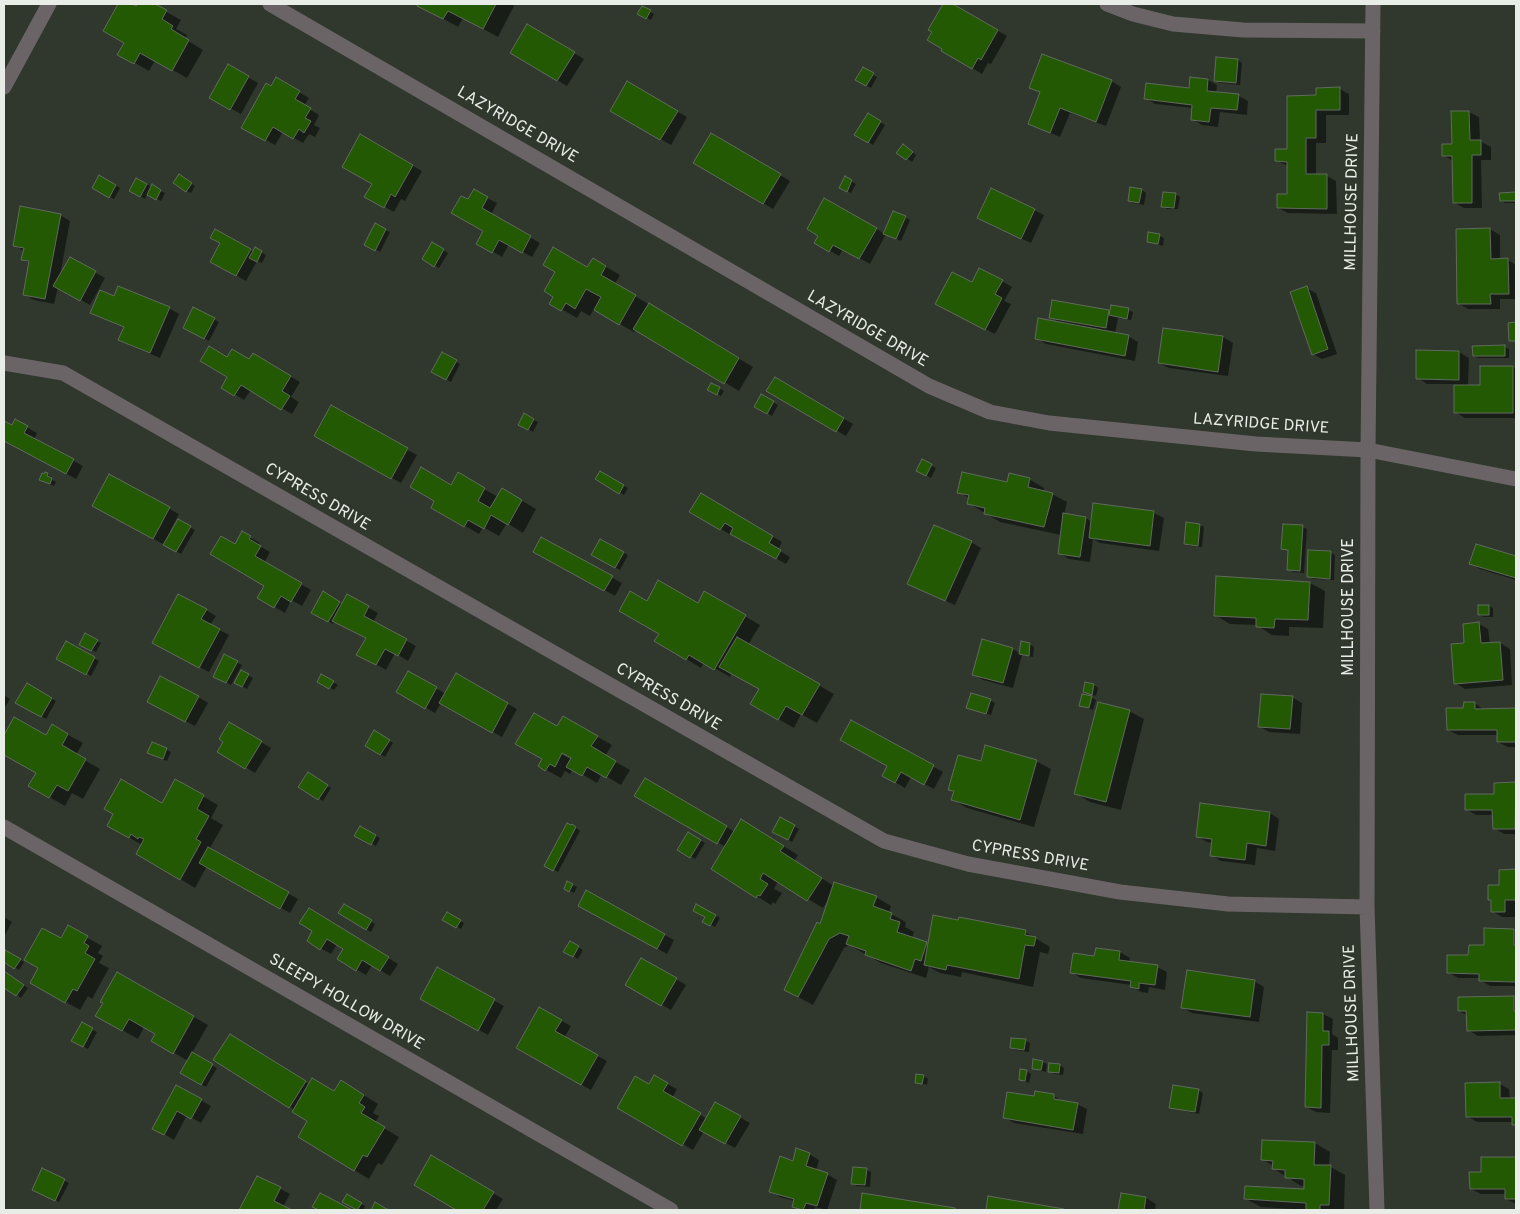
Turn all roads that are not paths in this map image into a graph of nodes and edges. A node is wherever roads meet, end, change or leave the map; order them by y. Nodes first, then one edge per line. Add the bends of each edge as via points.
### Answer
1 (49, 4) edge
2 (270, 4) edge
3 (1107, 4) edge
4 (1373, 4) edge
5 (1373, 31) junction
6 (4, 87) edge
7 (4, 362) edge
8 (1368, 450) junction
9 (1516, 479) edge
10 (4, 827) edge
11 (1367, 907) junction
12 (671, 1210) edge
13 (1377, 1210) edge

1 - 6 street
2 - 8 street, LAZYRIDGE DRIVE via 929,386 990,412 1049,423 1256,444
3 - 5 street via 1173,24 1243,30
4 - 5 street, MILLHOUSE DRIVE
5 - 8 street, MILLHOUSE DRIVE
7 - 11 street, CYPRESS DRIVE via 63,373 884,841 968,864 1120,892 1228,904
8 - 9 street, LAZYRIDGE DRIVE
8 - 11 street, MILLHOUSE DRIVE
10 - 12 street, SLEEPY HOLLOW DRIVE
11 - 13 street, MILLHOUSE DRIVE

